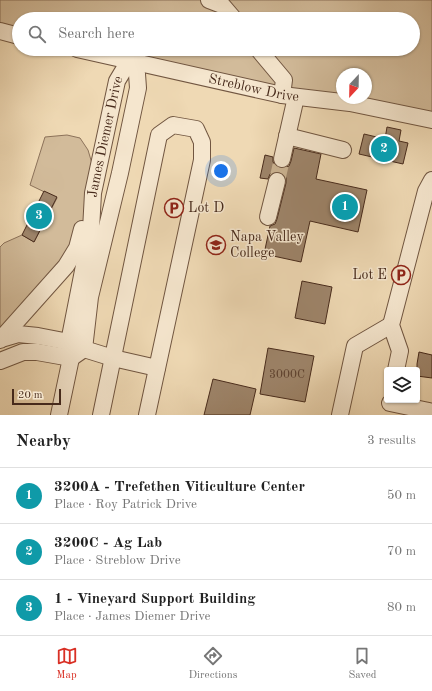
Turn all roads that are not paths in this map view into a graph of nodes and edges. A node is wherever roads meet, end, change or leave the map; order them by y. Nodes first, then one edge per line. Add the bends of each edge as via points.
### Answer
1 (218, 2) edge
2 (227, 12) edge
3 (0, 31) edge
4 (12, 34) edge
5 (108, 56) edge
6 (264, 56) edge
7 (134, 62) junction
8 (289, 96) junction
9 (432, 120) edge
10 (287, 136) junction
11 (343, 150) dead end
12 (282, 159) tunnel mouth
13 (277, 181) tunnel mouth
14 (430, 188) edge
15 (93, 193) junction
16 (268, 217) dead end
17 (391, 326) junction
18 (0, 340) edge
19 (68, 342) junction
20 (77, 354) junction
21 (113, 358) junction
22 (0, 361) edge
23 (397, 367) edge
24 (157, 368) junction
25 (389, 406) edge
26 (430, 412) edge
27 (59, 415) edge
28 (101, 415) edge
29 (147, 415) edge
30 (340, 415) edge

1 - 2 street
3 - 4 street
5 - 7 street, Streblow Drive
6 - 8 street via 284,80
7 - 8 street, Streblow Drive
7 - 15 street, James Diemer Drive via 123,71 118,80
7 - 20 street, James Diemer Drive via 138,74 138,88
8 - 9 street, Streblow Drive via 350,103
8 - 10 street
10 - 11 street
10 - 12 street
13 - 16 street
14 - 17 street
15 - 18 street via 77,248 66,266
15 - 19 street, James Diemer Drive via 91,230
17 - 23 street via 400,351
17 - 30 street via 355,346
18 - 19 street via 18,334
19 - 20 street, James Diemer Drive
20 - 21 street
20 - 22 street via 23,352
20 - 27 street
21 - 24 street
21 - 24 street via 159,135 173,125 196,129 202,142 202,160
21 - 28 street
24 - 29 street
25 - 26 street

